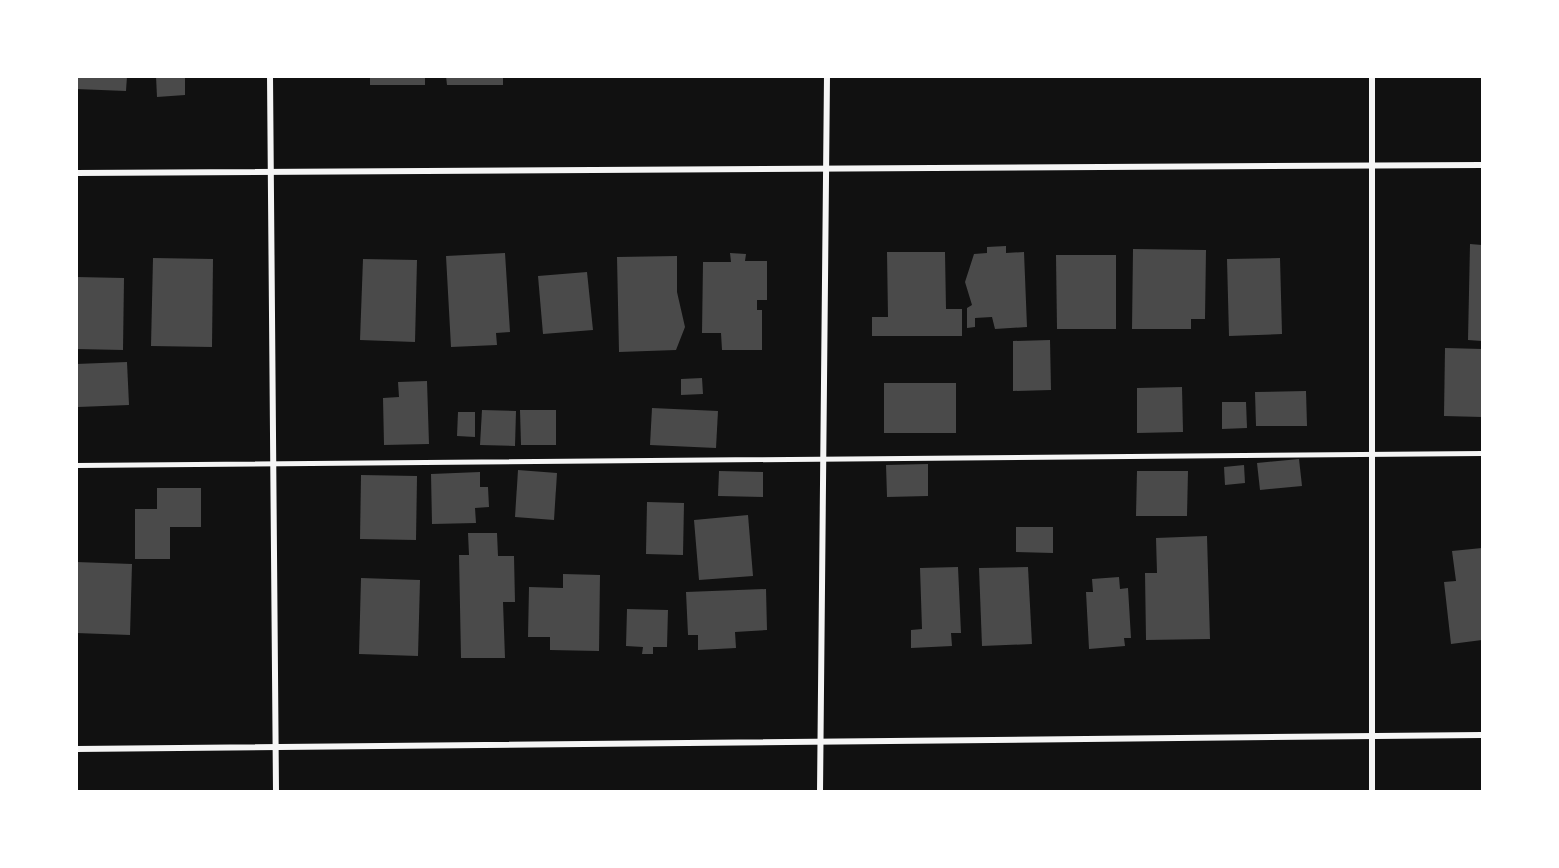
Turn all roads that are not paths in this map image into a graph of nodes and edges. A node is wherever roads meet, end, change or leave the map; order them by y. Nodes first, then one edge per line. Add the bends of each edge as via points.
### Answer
1 (270, 76) edge
2 (827, 76) edge
3 (1372, 76) edge
4 (1482, 165) edge
5 (1372, 166) junction
6 (829, 169) junction
7 (269, 172) junction
8 (76, 173) edge
9 (1482, 453) edge
10 (1372, 454) junction
11 (825, 459) junction
12 (76, 465) edge
13 (272, 465) junction
14 (1482, 735) edge
15 (1372, 736) junction
16 (821, 742) junction
17 (276, 747) junction
18 (76, 749) edge
19 (276, 792) edge
20 (820, 792) edge
21 (1372, 792) edge

1 - 7 street
2 - 6 street
3 - 5 street
4 - 5 street
5 - 6 street
5 - 10 street
6 - 7 street
6 - 11 street
7 - 8 street
7 - 13 street
9 - 10 lane
10 - 11 lane
10 - 15 street
11 - 13 lane
11 - 16 street
12 - 13 lane
13 - 17 street
14 - 15 street
15 - 16 street
15 - 21 street
16 - 17 street
16 - 20 street
17 - 18 street
17 - 19 street

